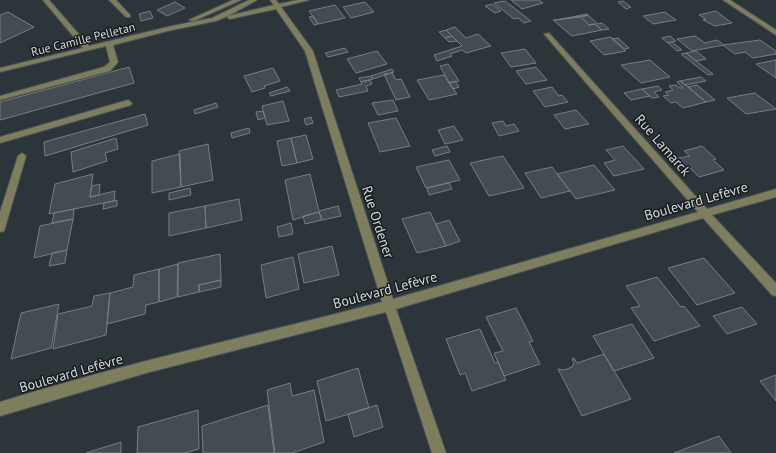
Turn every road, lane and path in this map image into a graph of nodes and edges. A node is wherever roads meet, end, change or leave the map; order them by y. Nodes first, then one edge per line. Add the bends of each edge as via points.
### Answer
1 (46, 0) edge
2 (112, 0) edge
3 (238, 0) edge
4 (254, 0) edge
5 (306, 0) edge
6 (726, 0) edge
7 (276, 3) edge
8 (128, 16) dead end
9 (214, 20) junction
10 (172, 28) junction
11 (776, 33) edge
12 (547, 34) dead end
13 (108, 44) junction
14 (87, 48) junction
15 (0, 70) edge
16 (0, 98) edge
17 (128, 103) dead end
18 (0, 140) edge
19 (22, 156) dead end
20 (776, 193) edge
21 (705, 214) junction
22 (0, 228) edge
23 (776, 291) edge
24 (389, 305) junction
25 (0, 410) edge
26 (439, 453) edge

1 - 14 street
2 - 8 street
3 - 10 street, Rue Camille Pelletan
4 - 9 street, Rue Camille Pelletan
5 - 7 street, Rue Camille Pelletan
6 - 11 street
7 - 9 street, Rue Camille Pelletan
7 - 24 street, Rue Ordener via 308,51
9 - 10 street, Rue Camille Pelletan
10 - 13 street, Rue Camille Pelletan via 143,39
12 - 21 street, Rue Lamarck
13 - 14 street, Rue Camille Pelletan
13 - 16 street via 114,62 107,69
14 - 15 street, Rue Camille Pelletan
17 - 18 street
19 - 22 street
20 - 21 street, Boulevard Lefèvre
21 - 23 street, Rue Lamarck
21 - 24 street, Boulevard Lefèvre
24 - 25 street, Boulevard Lefèvre via 39,396
24 - 26 street, Rue Ordener

